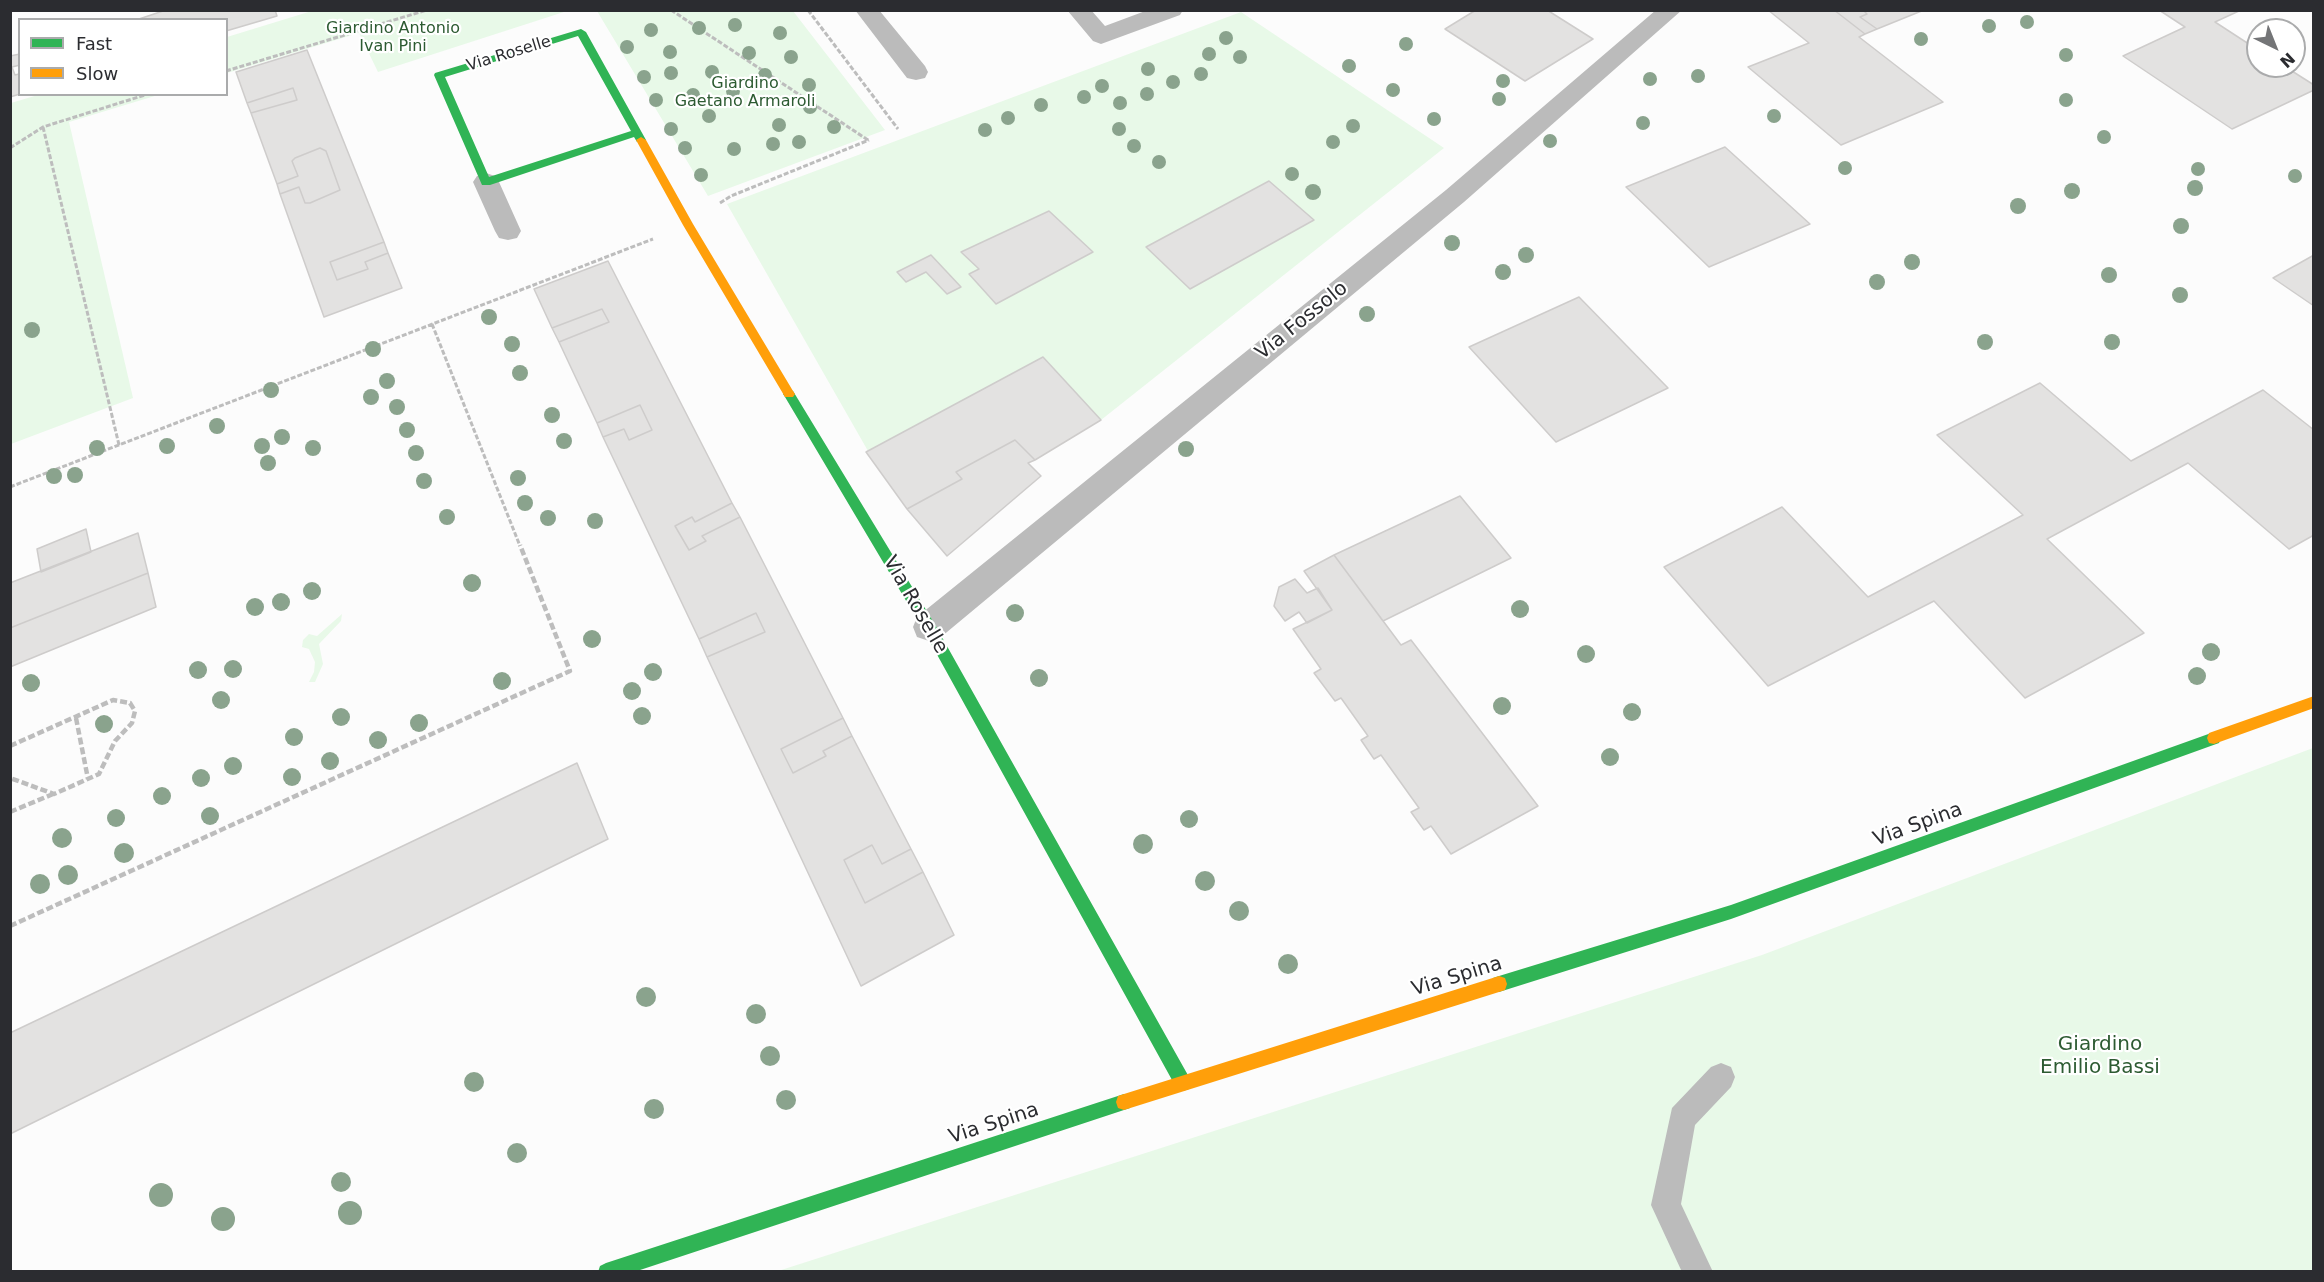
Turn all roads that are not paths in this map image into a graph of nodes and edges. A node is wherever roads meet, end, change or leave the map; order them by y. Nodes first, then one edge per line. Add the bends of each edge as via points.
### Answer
1 (866, 10) edge
2 (1078, 10) edge
3 (1172, 10) edge
4 (1671, 10) edge
5 (916, 72) dead end
6 (637, 133) junction
7 (486, 182) junction
8 (508, 231) dead end
9 (929, 627) junction
10 (2313, 702) edge
11 (1721, 1077) dead end
12 (1182, 1083) junction
13 (606, 1272) edge
14 (1698, 1272) edge

1 - 5 street
2 - 3 street via 1101,36
4 - 9 street, Via Fossolo via 1446,204
6 - 7 street
6 - 7 street, Via Roselle via 581,32 439,75
6 - 9 street, Via Roselle
7 - 8 street, Via Roselle
9 - 12 street, Via Roselle
10 - 12 street, Via Spina via 1731,912
11 - 14 lane via 1682,1118 1666,1205
12 - 13 street, Via Spina

